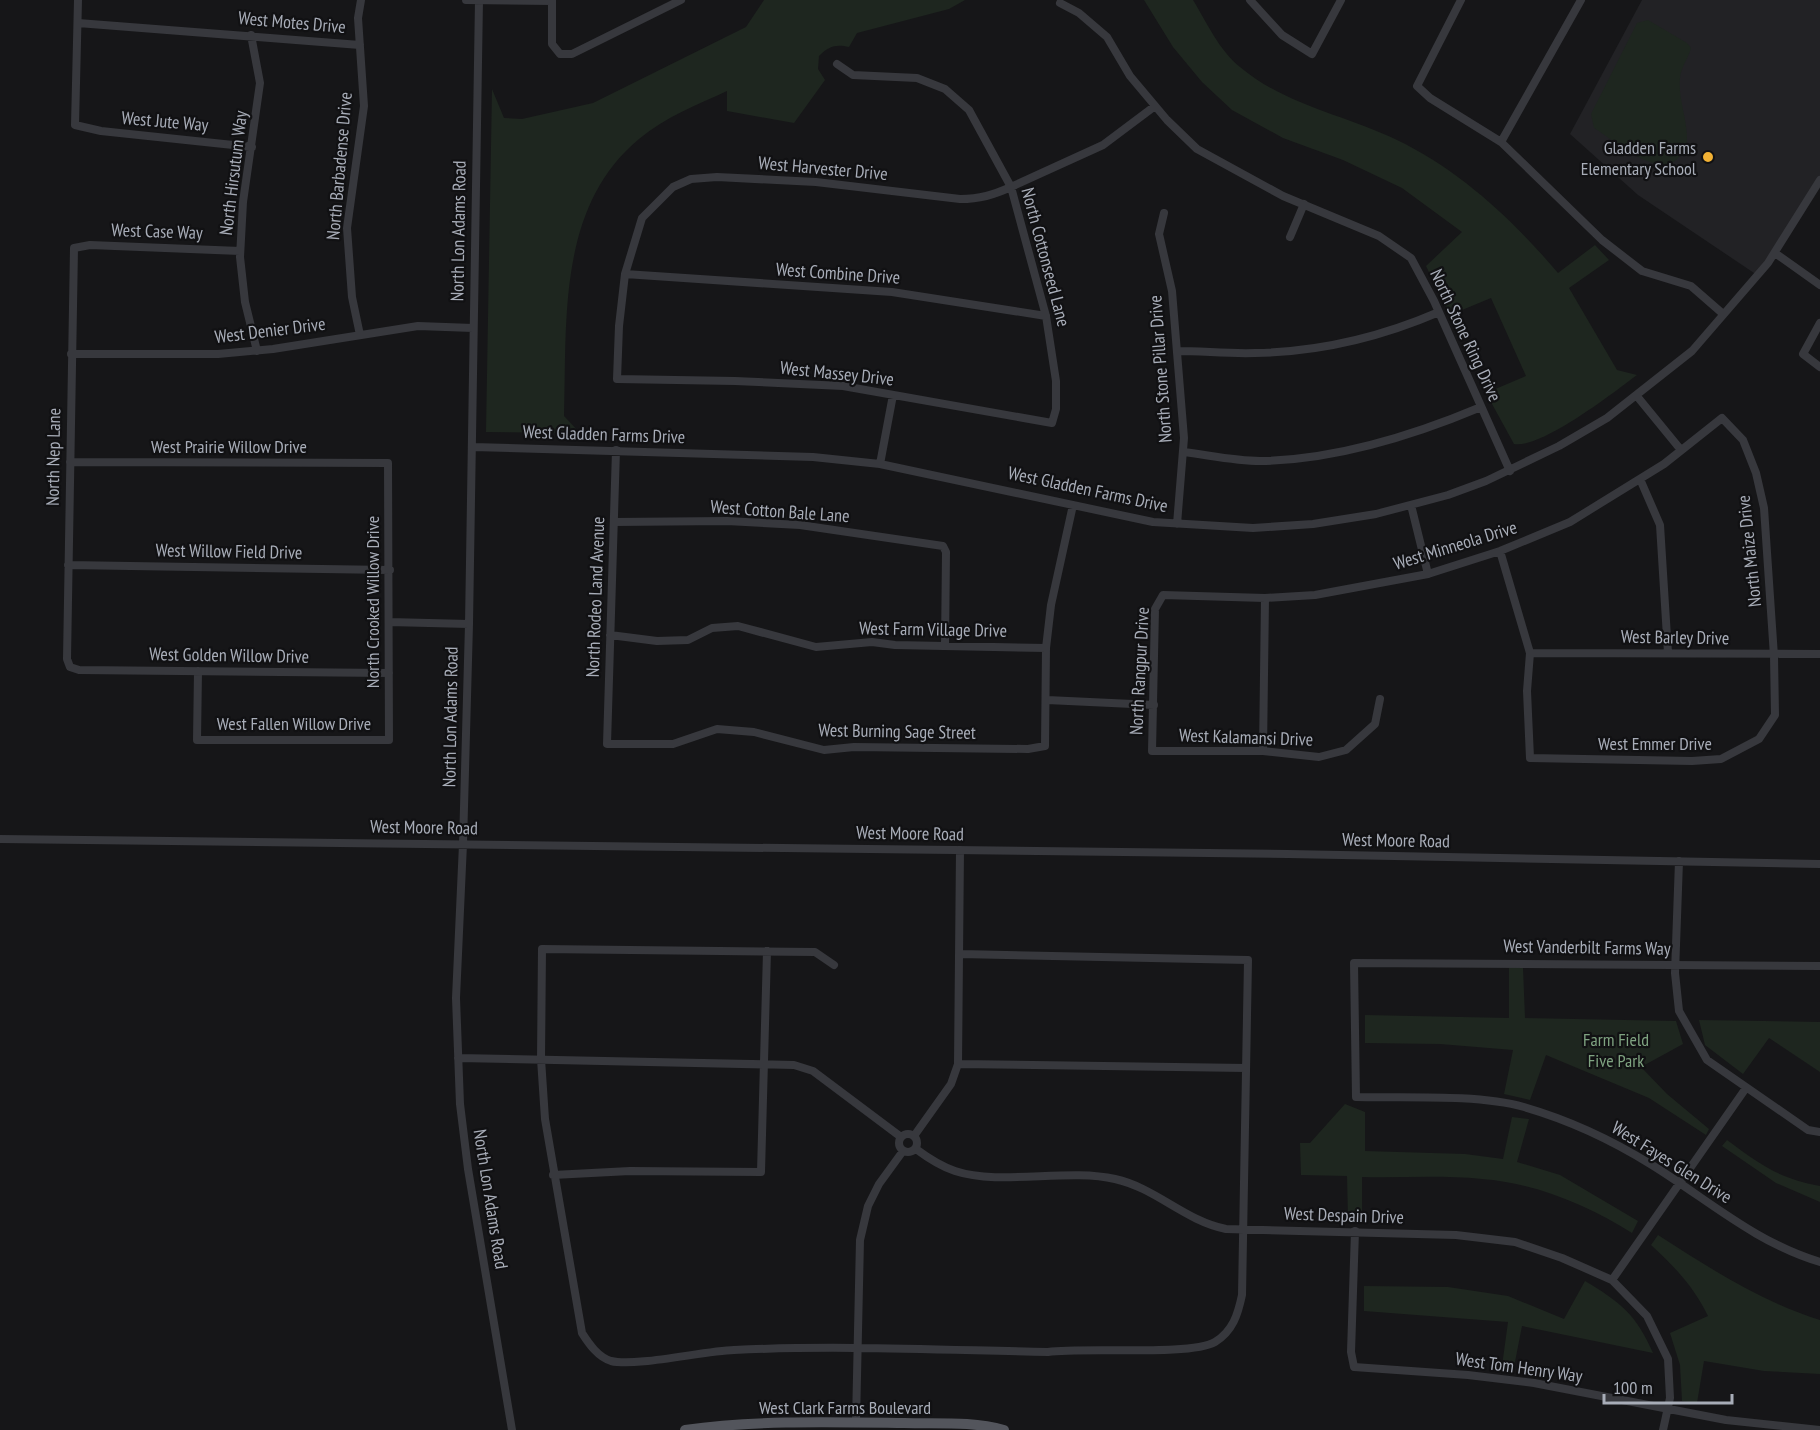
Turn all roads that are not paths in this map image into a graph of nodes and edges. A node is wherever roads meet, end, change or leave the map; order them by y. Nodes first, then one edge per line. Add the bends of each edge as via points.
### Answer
1 (78, 0) edge
2 (361, 0) edge
3 (466, 0) edge
4 (479, 0) edge
5 (681, 0) edge
6 (1250, 0) edge
7 (1341, 0) edge
8 (1461, 0) edge
9 (1581, 0) edge
10 (552, 1) edge
11 (1060, 3) dead end
12 (78, 23) junction
13 (251, 35) junction
14 (360, 45) junction
15 (837, 64) dead end
16 (1155, 106) junction
17 (1501, 142) junction
18 (252, 147) junction
19 (1820, 180) edge
20 (1011, 187) junction
21 (1304, 204) junction
22 (1164, 213) dead end
23 (1290, 237) dead end
24 (74, 248) joint
25 (240, 251) junction
26 (1775, 253) junction
27 (625, 274) junction
28 (1820, 285) edge
29 (1439, 312) junction
30 (1722, 314) junction
31 (1047, 316) junction
32 (1820, 323) edge
33 (473, 328) junction
34 (360, 335) junction
35 (257, 351) junction
36 (1177, 351) junction
37 (71, 354) junction
38 (1820, 367) edge
39 (618, 379) joint
40 (893, 395) junction
41 (1636, 395) junction
42 (1481, 407) junction
43 (1722, 418) joint
44 (1052, 423) joint
45 (473, 447) junction
46 (616, 450) junction
47 (1682, 450) junction
48 (1183, 452) junction
49 (70, 462) junction
50 (388, 463) joint
51 (880, 464) junction
52 (1510, 471) junction
53 (1640, 478) junction
54 (1073, 505) junction
55 (1411, 505) junction
56 (614, 522) junction
57 (1177, 524) junction
58 (1500, 551) junction
59 (68, 565) junction
60 (390, 570) junction
61 (1428, 574) junction
62 (1163, 595) joint
63 (1265, 598) junction
64 (389, 622) junction
65 (469, 624) junction
66 (610, 635) junction
67 (945, 646) junction
68 (1046, 648) junction
69 (1530, 653) junction
70 (1668, 653) junction
71 (1820, 654) edge
72 (1774, 656) junction
73 (70, 667) joint
74 (198, 671) junction
75 (389, 673) junction
76 (1380, 699) dead end
77 (1047, 700) junction
78 (1154, 705) junction
79 (389, 740) joint
80 (607, 744) joint
81 (1152, 751) joint
82 (1263, 751) junction
83 (0, 839) edge
84 (464, 844) junction
85 (960, 850) junction
86 (1679, 861) junction
87 (1820, 864) edge
88 (767, 951) junction
89 (960, 954) junction
90 (834, 965) dead end
91 (1676, 965) junction
92 (1820, 966) edge
93 (458, 1058) junction
94 (541, 1059) junction
95 (764, 1063) junction
96 (958, 1064) junction
97 (1246, 1068) junction
98 (1746, 1088) junction
99 (1356, 1097) joint
100 (1820, 1132) edge
101 (915, 1136) junction
102 (901, 1137) junction
103 (916, 1149) junction
104 (903, 1151) junction
105 (553, 1175) junction
106 (1680, 1184) junction
107 (1243, 1229) junction
108 (1355, 1231) junction
109 (1820, 1262) edge
110 (1612, 1280) junction
111 (856, 1348) junction
112 (1668, 1410) junction
113 (856, 1422) junction
114 (512, 1430) edge
115 (685, 1430) edge
116 (1004, 1430) edge
117 (1663, 1430) edge
118 (1820, 1430) edge

1 - 12 street
2 - 14 street, North Barbadense Drive
3 - 4 street
4 - 10 street
4 - 33 street, North Lon Adams Road
5 - 10 street via 572,54 560,54 552,44
6 - 7 street via 1282,35 1312,54
8 - 17 street via 1417,86
9 - 17 street
11 - 16 street, North Stone Ring Drive via 1079,13 1107,37 1130,76
12 - 13 street, West Motes Drive
12 - 18 street, West Jute Way via 75,125
13 - 14 street, West Motes Drive
13 - 18 street, North Hirsutum Way via 260,83
14 - 34 street, North Barbadense Drive via 364,106 346,228 352,297
15 - 20 street, North Cottonseed Lane via 853,75 917,78 945,89 969,110
16 - 20 street, West Harvester Drive via 1103,144
16 - 21 street, North Stone Ring Drive via 1197,149
17 - 30 street via 1602,240 1642,271 1691,286
18 - 25 street, North Hirsutum Way
19 - 26 street, West Gladden Farms Drive
20 - 27 street, West Harvester Drive via 982,199 960,199 816,182 691,179 673,187 642,218
20 - 31 street, North Cottonseed Lane
21 - 23 street
21 - 29 street, North Stone Ring Drive via 1379,236 1411,258
22 - 36 street, North Stone Pillar Drive via 1159,234 1172,291
24 - 25 street, West Case Way via 90,245
24 - 37 street, North Nep Lane
25 - 35 street, North Hirsutum Way via 245,302
26 - 28 street
26 - 30 street, West Gladden Farms Drive
27 - 31 street, West Combine Drive via 892,292
27 - 39 street, West Harvester Drive
29 - 36 street via 1412,324 1338,345 1256,353
29 - 42 street, North Stone Ring Drive
30 - 41 street, West Gladden Farms Drive via 1692,351
31 - 44 street, North Cottonseed Lane via 1056,381
32 - 38 street via 1803,354
33 - 34 street, West Denier Drive via 418,326
33 - 45 street, North Lon Adams Road
34 - 35 street, West Denier Drive
35 - 37 street, West Denier Drive
36 - 48 street, North Stone Pillar Drive
37 - 49 street, North Nep Lane
39 - 40 street, West Massey Drive via 843,386
40 - 44 street, West Massey Drive
40 - 51 street
41 - 47 street
41 - 52 street, West Gladden Farms Drive via 1607,418
42 - 48 street via 1432,427 1341,452 1260,461
42 - 52 street, North Stone Ring Drive
43 - 47 street, West Minneola Drive
43 - 72 street, North Maize Drive via 1743,440 1764,508
45 - 46 street, West Gladden Farms Drive
45 - 65 street, North Lon Adams Road
46 - 51 street, West Gladden Farms Drive via 813,457
46 - 56 street, North Rodeo Land Avenue
47 - 53 street, West Minneola Drive
48 - 57 street, North Stone Pillar Drive
49 - 50 street, West Prairie Willow Drive
49 - 59 street, North Nep Lane
50 - 60 street, North Crooked Willow Drive
51 - 54 street, West Gladden Farms Drive
52 - 55 street, West Gladden Farms Drive
53 - 58 street, West Minneola Drive via 1570,522
53 - 70 street via 1660,525
54 - 57 street, West Gladden Farms Drive
54 - 68 street via 1051,605
55 - 57 street, West Gladden Farms Drive via 1313,524 1253,528
55 - 61 street
56 - 66 street, North Rodeo Land Avenue
56 - 67 street, West Cotton Bale Lane via 800,525 943,546
58 - 61 street, West Minneola Drive
58 - 69 street
59 - 60 street, West Willow Field Drive
59 - 73 street, North Nep Lane
60 - 64 street, North Crooked Willow Drive
61 - 63 street, West Minneola Drive via 1358,588
62 - 63 street, West Minneola Drive
62 - 78 street, North Rangpur Drive via 1155,609
63 - 82 street
64 - 65 street
64 - 75 street, North Crooked Willow Drive
65 - 84 street, North Lon Adams Road
66 - 67 street, West Farm Village Drive via 688,640 712,627 738,626 816,647 872,642
66 - 80 street, North Rodeo Land Avenue
67 - 68 street, West Farm Village Drive
68 - 77 street
69 - 70 street, West Barley Drive
69 - 72 street, West Emmer Drive via 1530,758 1692,761 1721,759 1759,739 1775,715
70 - 72 street, West Barley Drive
71 - 72 street, West Barley Drive
73 - 74 street, West Golden Willow Drive
74 - 75 street, West Golden Willow Drive
74 - 79 street, West Fallen Willow Drive via 197,740
75 - 79 street, North Crooked Willow Drive
76 - 82 street, West Kalamansi Drive via 1375,724 1346,750 1319,757
77 - 78 street
77 - 80 street, West Burning Sage Street via 1045,746 1028,749 824,750 754,732 717,729 673,744
78 - 81 street, North Rangpur Drive
81 - 82 street, West Kalamansi Drive
83 - 84 street, West Moore Road
84 - 85 street, West Moore Road
84 - 93 street, North Lon Adams Road via 456,998
85 - 86 street, West Moore Road
85 - 89 street
86 - 87 street, West Moore Road
86 - 91 street
88 - 90 street via 815,952
88 - 94 street via 542,949
88 - 95 street
89 - 96 street
89 - 97 street via 1248,960
91 - 92 street, West Vanderbilt Farms Way
91 - 98 street via 1678,1011 1707,1060
91 - 99 street, West Vanderbilt Farms Way via 1354,963
93 - 94 street
93 - 114 street, North Lon Adams Road via 468,1169
94 - 95 street
94 - 105 street
95 - 102 street via 813,1071
95 - 105 street via 761,1172
96 - 97 street
96 - 101 street via 951,1084
97 - 107 street
98 - 100 street via 1808,1130
98 - 106 street
99 - 106 street, West Fayes Glen Drive via 1522,1106 1589,1130
101 - 102 street
101 - 103 street
102 - 104 street via 899,1146
103 - 104 street
103 - 107 street, West Despain Drive via 957,1172 1113,1178 1137,1185 1209,1226
104 - 111 street via 868,1206 860,1240
105 - 111 street via 582,1333 593,1349 611,1361 636,1362 707,1351
106 - 109 street, West Fayes Glen Drive via 1753,1233
106 - 110 street
107 - 108 street, West Despain Drive
107 - 111 street via 1238,1316 1214,1342 1195,1349 1074,1348 1048,1352
108 - 110 street, West Despain Drive via 1515,1242
108 - 112 street, West Tom Henry Way via 1351,1352 1354,1368 1534,1383
110 - 112 street, West Despain Drive via 1647,1316 1668,1359
111 - 113 street
112 - 117 street, West Despain Drive
112 - 118 street, West Tom Henry Way
113 - 115 main road, West Clark Farms Boulevard via 732,1423
113 - 116 main road, West Clark Farms Boulevard via 985,1424

